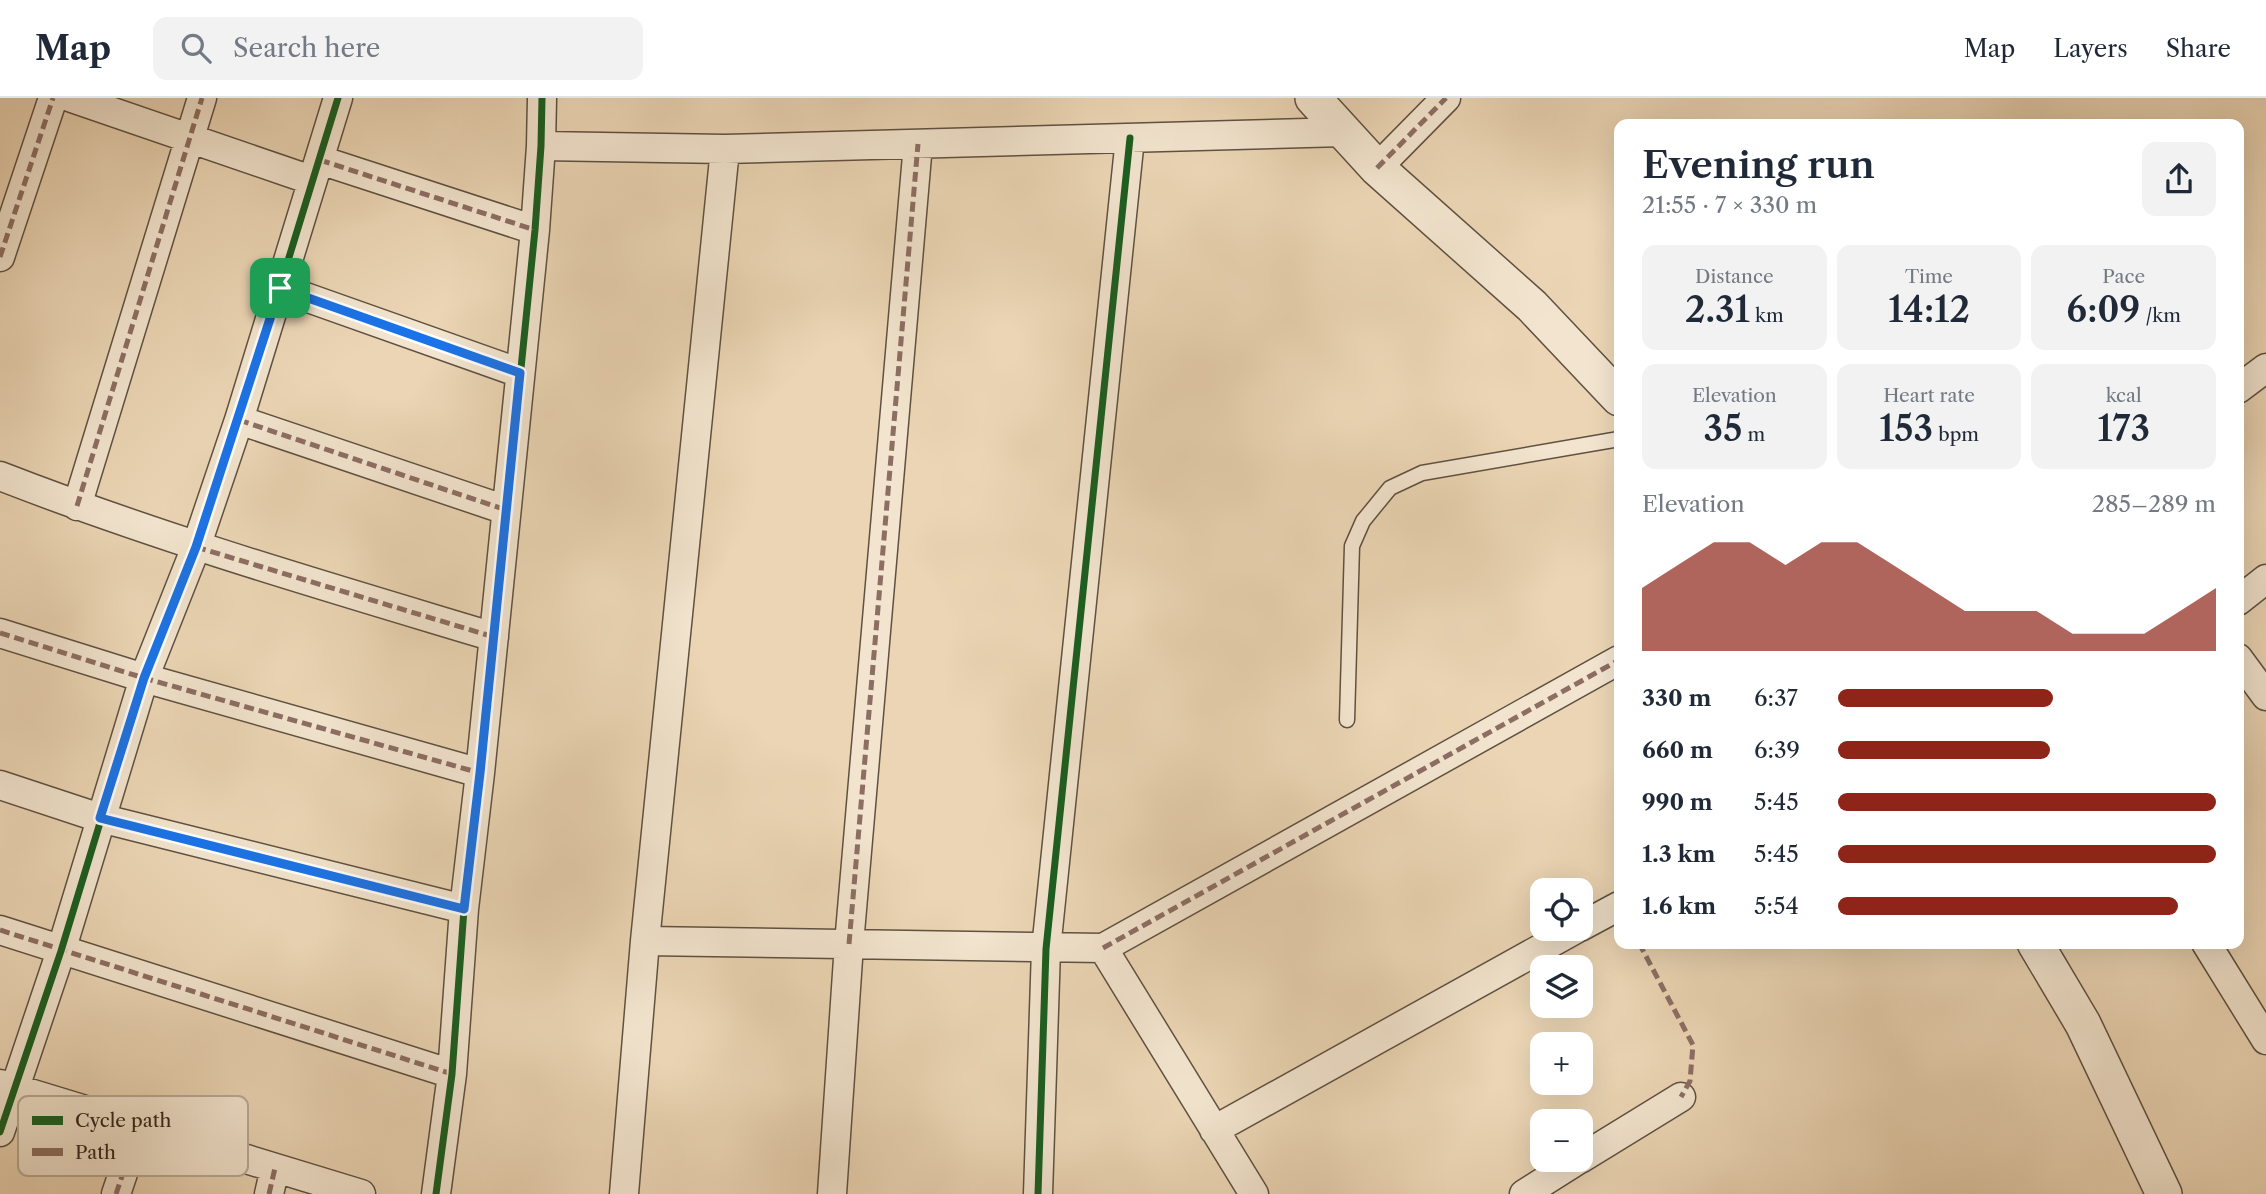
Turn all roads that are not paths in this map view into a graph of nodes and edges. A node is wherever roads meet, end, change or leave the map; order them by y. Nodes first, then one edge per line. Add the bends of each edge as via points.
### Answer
1 (53, 98) edge
2 (72, 98) edge
3 (202, 98) edge
4 (338, 98) edge
5 (542, 98) edge
6 (1313, 98) edge
7 (1446, 98) edge
8 (1344, 132) junction
9 (191, 137) junction
10 (1130, 138) junction
11 (918, 144) junction
12 (541, 146) junction
13 (725, 149) junction
14 (1377, 168) junction
15 (316, 170) junction
16 (6, 216) edge
17 (535, 230) junction
18 (0, 257) edge
19 (280, 288) junction
20 (2266, 368) edge
21 (520, 373) junction
22 (2244, 384) edge
23 (1614, 393) edge
24 (239, 420) junction
25 (1614, 440) edge
26 (0, 476) edge
27 (77, 506) junction
28 (506, 510) junction
29 (196, 547) junction
30 (2266, 579) edge
31 (2244, 596) edge
32 (0, 633) edge
33 (494, 637) junction
34 (1614, 663) edge
35 (2244, 666) edge
36 (144, 678) junction
37 (2266, 696) edge
38 (1348, 720) dead end
39 (480, 773) junction
40 (0, 785) edge
41 (100, 818) junction
42 (464, 909) junction
43 (1614, 909) edge
44 (1593, 920) edge
45 (0, 930) edge
46 (645, 941) junction
47 (1554, 941) edge
48 (849, 944) junction
49 (1103, 948) junction
50 (1046, 949) junction
51 (2039, 949) edge
52 (2210, 949) edge
53 (61, 951) junction
54 (2266, 1040) edge
55 (452, 1074) junction
56 (8, 1086) edge
57 (40, 1096) edge
58 (1681, 1097) dead end
59 (1214, 1129) junction
60 (0, 1132) edge
61 (1593, 1151) edge
62 (248, 1171) edge
63 (1560, 1172) edge
64 (122, 1176) edge
65 (272, 1181) edge
66 (116, 1194) edge
67 (361, 1194) edge
68 (436, 1194) edge
69 (624, 1194) edge
70 (832, 1194) edge
71 (1038, 1194) edge
72 (1254, 1194) edge
73 (1524, 1194) edge
74 (2164, 1194) edge

1 - 16 street
2 - 9 street
3 - 9 street
4 - 15 street
5 - 12 street
6 - 8 street
7 - 14 street
8 - 10 street
8 - 14 street
9 - 15 street
9 - 27 street
10 - 11 street
10 - 50 street
11 - 13 street
11 - 48 street
12 - 13 street
12 - 17 street
13 - 46 street
14 - 23 street via 1532,306
15 - 17 street
15 - 19 street
16 - 18 street
17 - 21 street
19 - 21 street
19 - 24 street
20 - 22 street
21 - 28 street
24 - 28 street
24 - 29 street
25 - 38 lane via 1422,473 1390,488 1363,521 1352,546
26 - 27 street
27 - 29 street
28 - 33 street
29 - 33 street
29 - 36 street
30 - 31 street
32 - 36 street
33 - 39 street
34 - 49 street
35 - 37 street
36 - 39 street
36 - 41 street
39 - 42 street
40 - 41 street
41 - 42 street
41 - 53 street
42 - 55 street
43 - 44 street
45 - 53 street
46 - 48 street
46 - 69 street
47 - 59 street
48 - 50 street
48 - 70 street
49 - 50 street
49 - 59 street
50 - 71 street
51 - 74 street via 2083,1024
52 - 54 street
53 - 55 street
53 - 56 street
55 - 68 street
56 - 57 street
56 - 60 street
58 - 61 street
59 - 72 street
62 - 65 street
63 - 73 street
64 - 66 street
65 - 67 street

